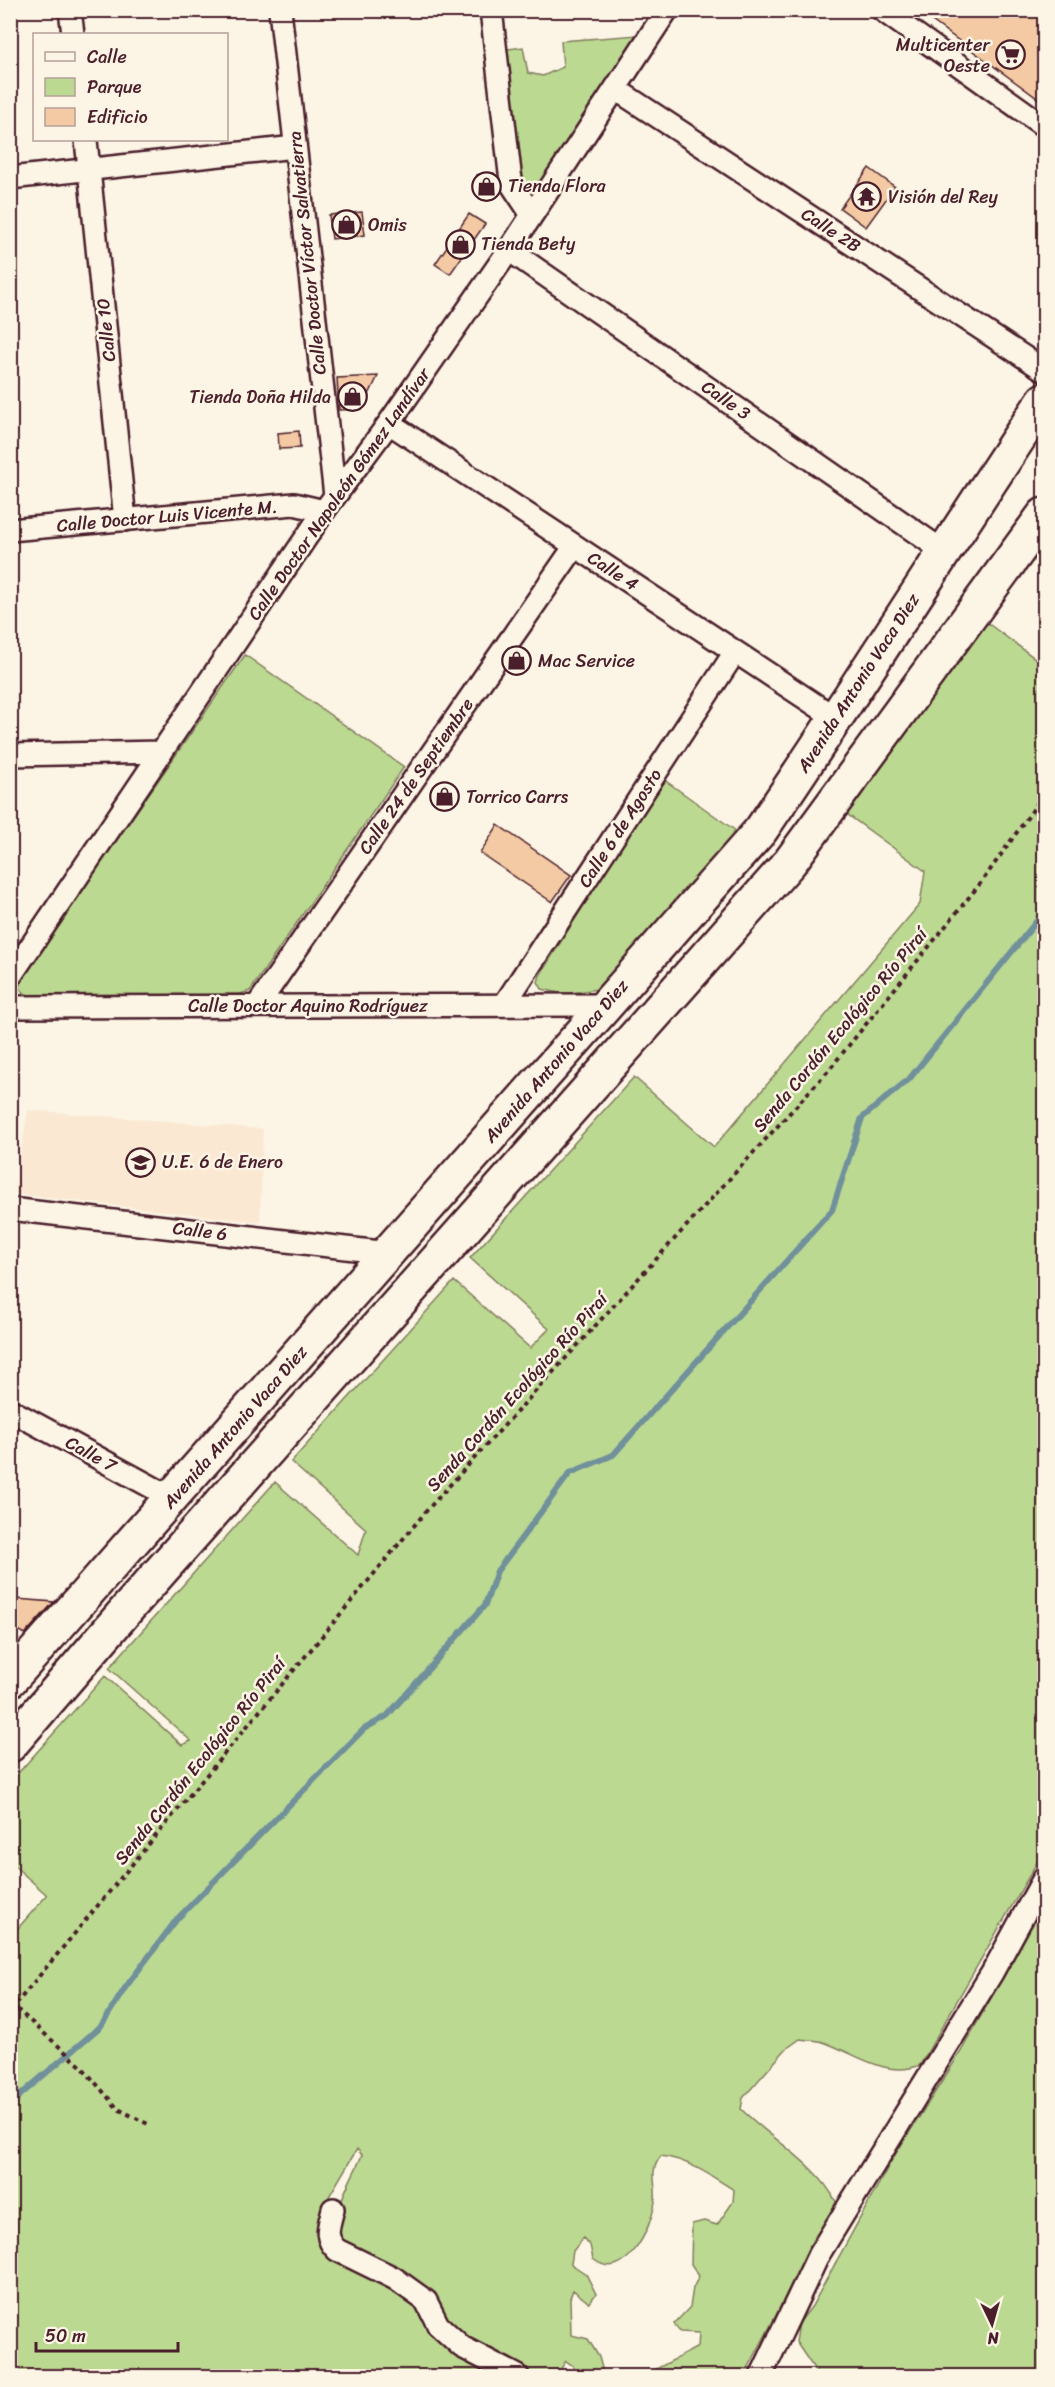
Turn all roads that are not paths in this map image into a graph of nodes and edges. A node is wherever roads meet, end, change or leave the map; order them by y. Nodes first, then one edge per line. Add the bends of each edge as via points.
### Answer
1 (70, 10) edge
2 (280, 10) edge
3 (491, 10) edge
4 (667, 10) edge
5 (882, 10) edge
6 (74, 33) edge
7 (617, 90) junction
8 (1044, 126) edge
9 (86, 141) edge
10 (295, 147) junction
11 (90, 170) junction
12 (10, 178) edge
13 (532, 215) junction
14 (509, 250) junction
15 (1044, 370) edge
16 (1044, 400) edge
17 (389, 423) junction
18 (329, 503) junction
19 (1044, 515) edge
20 (125, 520) junction
21 (10, 530) edge
22 (575, 546) junction
23 (943, 551) junction
24 (735, 652) junction
25 (837, 719) junction
26 (162, 752) junction
27 (10, 755) edge
28 (10, 977) edge
29 (504, 1005) junction
30 (605, 1005) junction
31 (10, 1006) edge
32 (257, 1006) junction
33 (10, 1209) edge
34 (389, 1253) junction
35 (10, 1410) edge
36 (172, 1498) junction
37 (128, 1608) junction
38 (16, 1665) edge
39 (10, 1745) edge
40 (1044, 1878) edge
41 (333, 2209) dead end
42 (518, 2376) edge
43 (761, 2376) edge

1 - 6 street
2 - 10 street, Calle Doctor Víctor Salvatierra
3 - 13 street via 511,179
4 - 7 street, Calle Doctor Napoleón Gómez Landívar
5 - 8 street
7 - 13 street, Calle Doctor Napoleón Gómez Landívar
7 - 15 street, Calle 2B
9 - 11 street, Calle 10
10 - 11 street
10 - 18 street, Calle Doctor Víctor Salvatierra
11 - 12 street
11 - 20 street, Calle 10
13 - 14 street, Calle Doctor Napoleón Gómez Landívar
14 - 17 street, Calle Doctor Napoleón Gómez Landívar
14 - 23 street, Calle 3
16 - 23 highway, Avenida Antonio Vaca Diez
17 - 18 street, Calle Doctor Napoleón Gómez Landívar
17 - 22 street, Calle 4
18 - 20 street, Calle Doctor Luis Vicente M.
18 - 26 street, Calle Doctor Napoleón Gómez Landívar
19 - 37 highway via 790,862
20 - 21 street, Calle Doctor Luis Vicente M.
22 - 24 street, Calle 4
22 - 32 street, Calle 24 de Septiembre
23 - 25 highway, Avenida Antonio Vaca Diez
24 - 25 street, Calle 4
24 - 29 street, Calle 6 de Agosto
25 - 30 highway, Avenida Antonio Vaca Diez via 761,830
26 - 27 street
26 - 28 street, Calle Doctor Napoleón Gómez Landívar
29 - 30 street, Calle Doctor Aquino Rodríguez
29 - 32 street, Calle Doctor Aquino Rodríguez
30 - 34 highway, Avenida Antonio Vaca Diez
31 - 32 street, Calle Doctor Aquino Rodríguez
33 - 34 street, Calle 6
34 - 36 highway, Avenida Antonio Vaca Diez
35 - 36 street, Calle 7
36 - 37 highway via 189,1510 190,1522 133,1589
36 - 38 highway, Avenida Antonio Vaca Diez
37 - 39 highway
40 - 43 street via 992,1973 819,2254
41 - 42 street via 327,2236 337,2250 394,2278 426,2301 438,2325 462,2347

